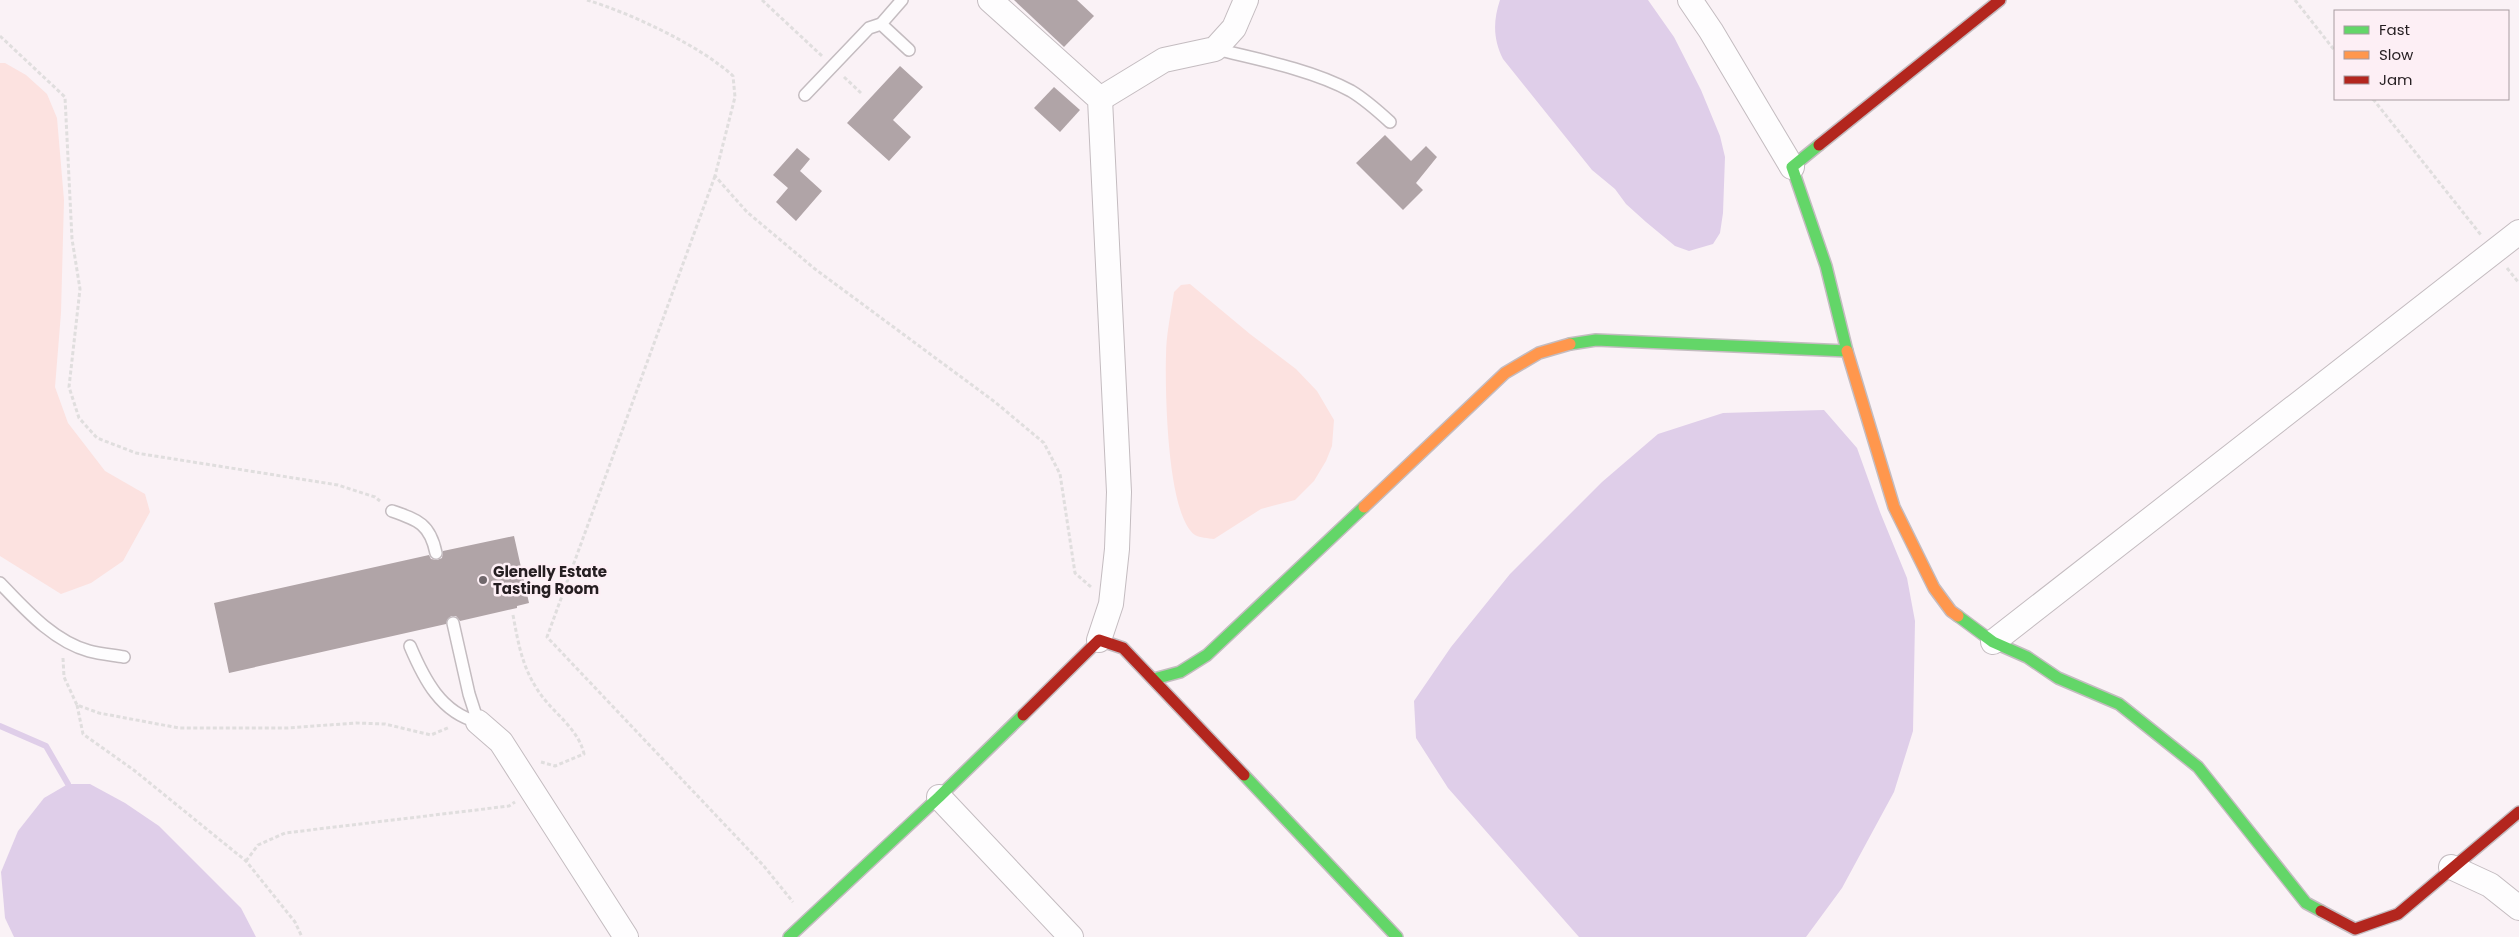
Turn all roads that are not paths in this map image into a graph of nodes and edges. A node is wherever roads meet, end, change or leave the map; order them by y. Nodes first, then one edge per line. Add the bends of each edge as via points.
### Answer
1 (902, 0) edge
2 (990, 0) edge
3 (1246, 0) edge
4 (1690, 0) edge
5 (2000, 0) edge
6 (881, 24) junction
7 (1214, 49) junction
8 (909, 50) dead end
9 (805, 95) dead end
10 (1100, 99) junction
11 (1390, 122) dead end
12 (1792, 168) junction
13 (2519, 232) edge
14 (1847, 351) junction
15 (392, 511) road end
16 (436, 553) dead end
17 (0, 584) edge
18 (453, 622) dead end
19 (1099, 640) junction
20 (1993, 642) junction
21 (410, 646) dead end
22 (124, 656) dead end
23 (1154, 679) junction
24 (470, 720) junction
25 (939, 797) junction
26 (2519, 812) edge
27 (2451, 867) junction
28 (2519, 908) edge
29 (626, 937) edge
30 (789, 937) edge
31 (1071, 937) edge
32 (1398, 937) edge

1 - 6 lane
2 - 10 street
3 - 7 street via 1234,28
4 - 12 street
5 - 12 street
6 - 8 lane
6 - 9 lane via 868,28
7 - 10 street via 1164,60
7 - 11 lane via 1262,60 1329,82 1369,103
10 - 19 street via 1119,492 1111,604
12 - 14 street via 1826,266
13 - 20 street
14 - 20 street via 1894,507 1934,588 1951,611
14 - 23 street via 1596,340 1558,344 1534,354 1505,373 1207,655 1180,672
15 - 16 lane via 420,521 433,538
17 - 22 lane via 38,622 62,637 89,651
18 - 24 lane via 469,694
19 - 23 street via 1123,648
19 - 25 street
20 - 27 street via 2027,657 2058,678 2119,704 2191,761 2306,903 2355,930 2398,914
21 - 24 lane via 422,676 441,700
23 - 32 street
24 - 29 street via 501,742
25 - 30 street
25 - 31 street
26 - 27 street
27 - 28 street via 2490,885

